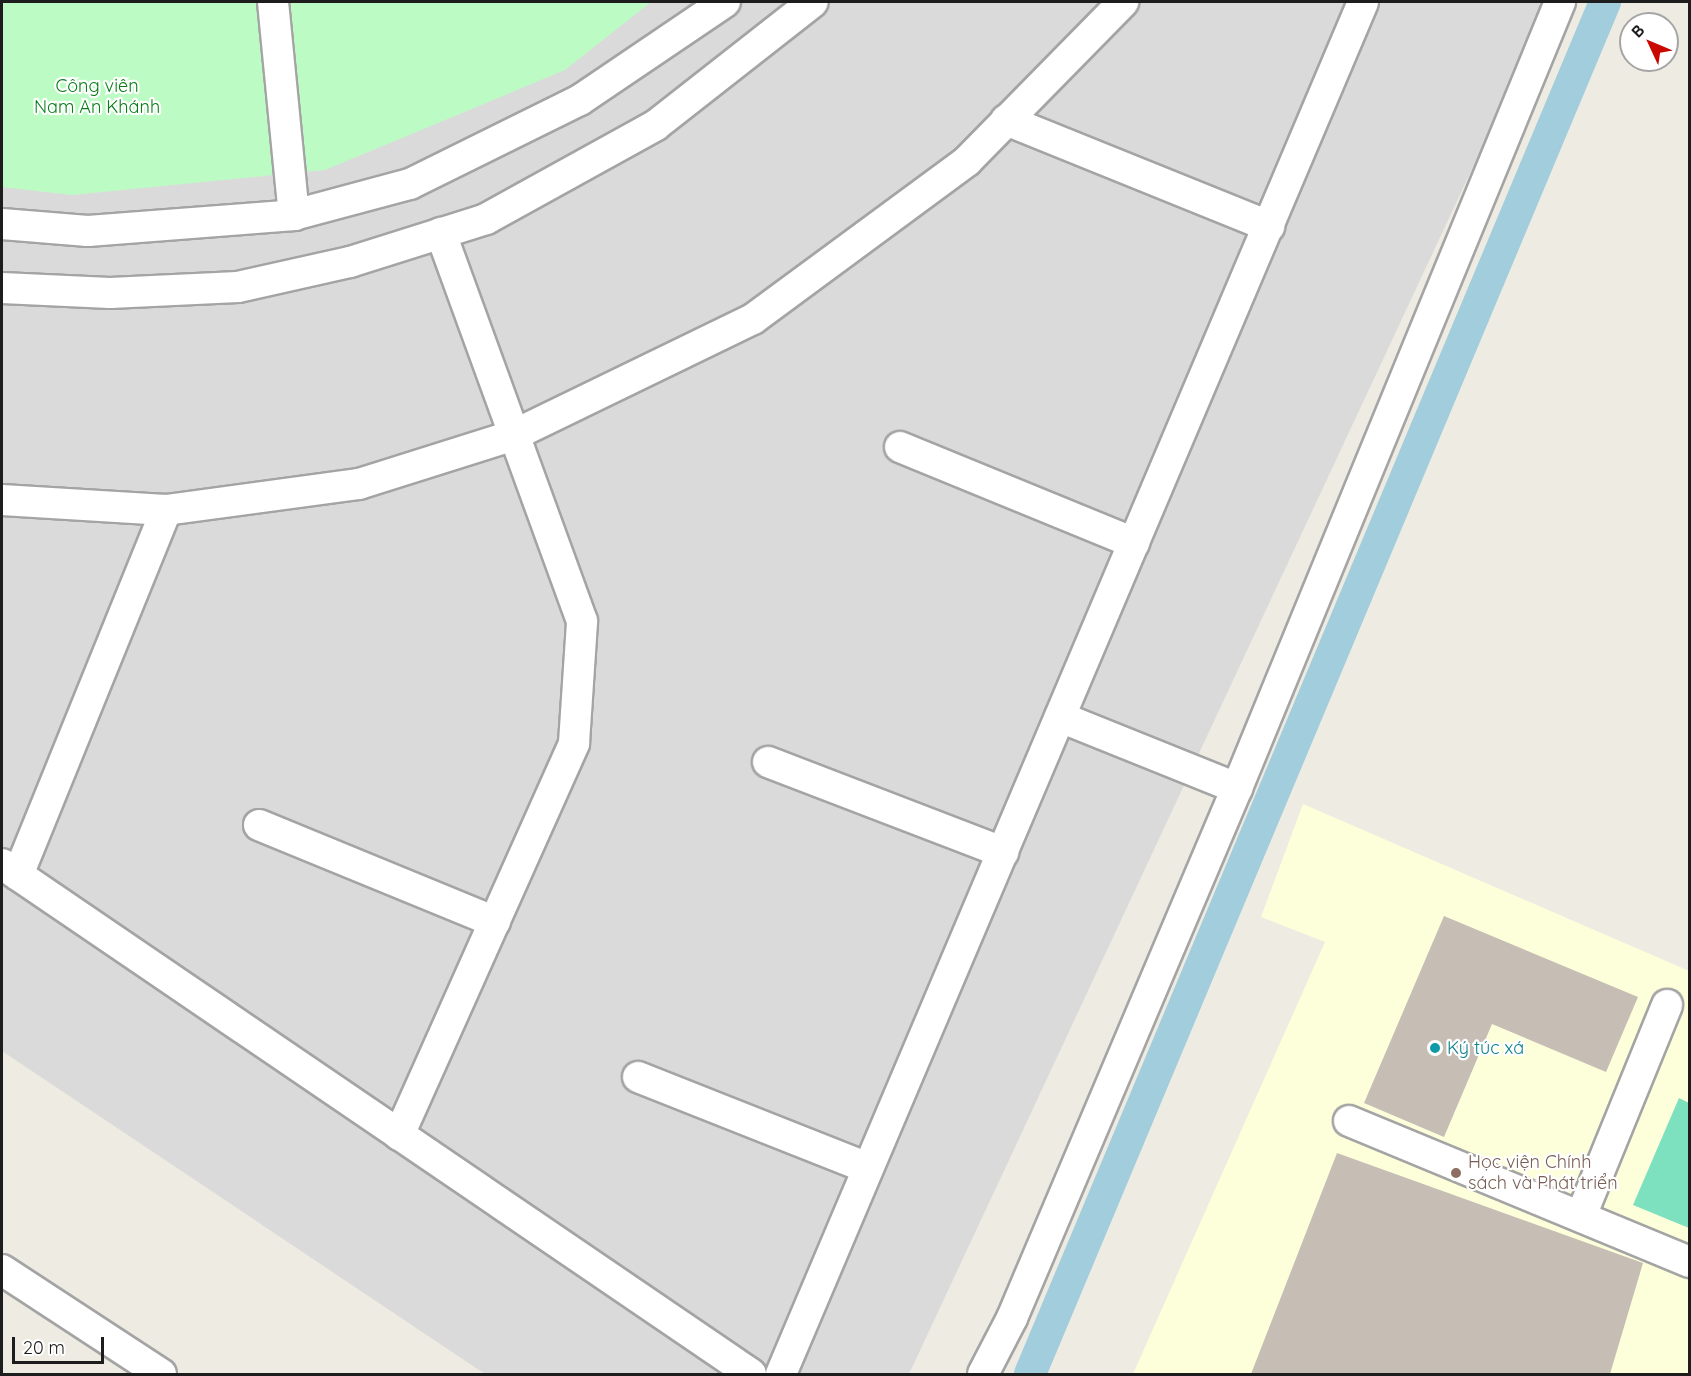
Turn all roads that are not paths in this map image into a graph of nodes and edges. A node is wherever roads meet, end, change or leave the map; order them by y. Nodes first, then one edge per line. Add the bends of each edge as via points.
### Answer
1 (273, 2) edge
2 (725, 2) edge
3 (813, 2) edge
4 (1123, 2) edge
5 (1363, 2) edge
6 (1560, 2) edge
7 (1006, 120) junction
8 (294, 215) junction
9 (2, 224) edge
10 (1269, 226) junction
11 (441, 233) junction
12 (2, 288) edge
13 (514, 435) junction
14 (900, 447) dead end
15 (2, 500) edge
16 (166, 510) junction
17 (1134, 543) junction
18 (1060, 717) junction
19 (768, 762) dead end
20 (1237, 788) junction
21 (259, 825) dead end
22 (1003, 852) junction
23 (10, 870) edge
24 (495, 922) junction
25 (1667, 1005) dead end
26 (638, 1077) dead end
27 (1349, 1121) dead end
28 (399, 1135) junction
29 (868, 1168) junction
30 (1581, 1216) junction
31 (1689, 1262) edge
32 (2, 1270) edge
33 (161, 1374) edge
34 (751, 1374) edge
35 (781, 1374) edge
36 (983, 1374) edge

1 - 8 street
2 - 8 street via 580,100 410,184
3 - 11 street via 657,125 486,219
4 - 7 street
5 - 10 street
6 - 20 street
7 - 10 street
7 - 13 street via 967,160 753,319
8 - 9 street via 88,231
10 - 17 street
11 - 12 street via 350,262 238,287 110,293
11 - 13 street
13 - 16 street via 359,484
13 - 24 street via 582,621 574,743
14 - 17 street
15 - 16 street
16 - 23 street
17 - 18 street
18 - 20 street
18 - 22 street
19 - 22 street
20 - 36 street via 1012,1318
21 - 24 street
22 - 29 street
23 - 28 street
24 - 28 street
25 - 30 street
26 - 29 street
27 - 30 street
28 - 34 street
29 - 35 street
30 - 31 street
32 - 33 street

